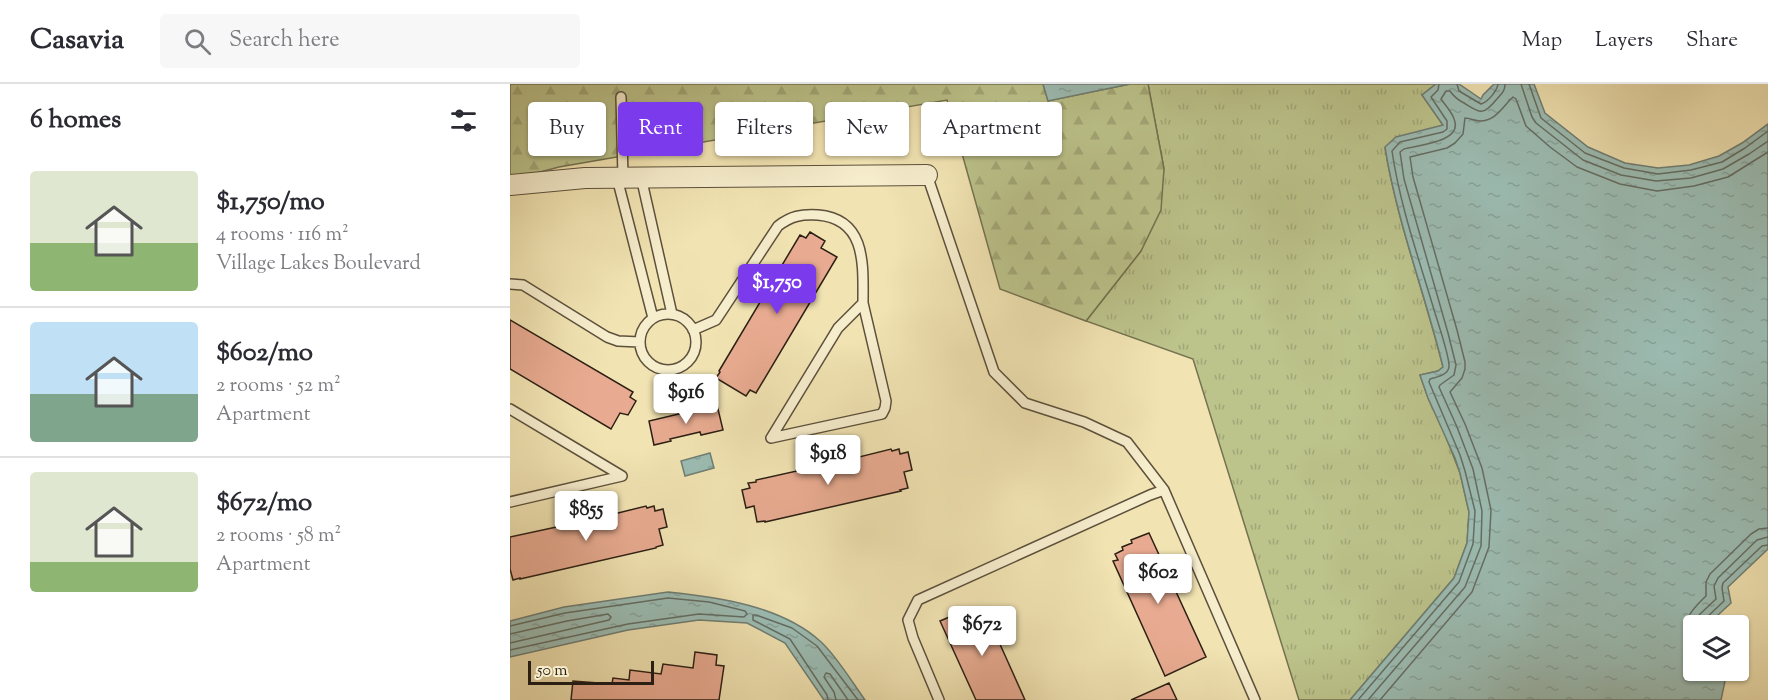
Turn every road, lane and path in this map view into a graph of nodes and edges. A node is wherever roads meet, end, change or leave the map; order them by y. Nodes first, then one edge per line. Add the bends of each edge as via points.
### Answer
1 (621, 97) dead end
2 (927, 175) joint
3 (627, 177) junction
4 (510, 185) edge
5 (510, 284) edge
6 (863, 303) junction
7 (672, 314) junction
8 (653, 318) junction
9 (693, 330) junction
10 (640, 342) junction
11 (510, 409) edge
12 (1164, 490) junction
13 (510, 502) edge
14 (939, 700) edge
15 (1255, 700) edge

1 - 3 lane
2 - 3 street
2 - 12 lane via 994,372 1025,403 1084,422 1127,442
3 - 4 street
3 - 7 lane
3 - 8 lane
5 - 10 lane via 523,285 607,337
6 - 6 lane via 838,328 771,438 882,414 886,401
6 - 9 lane via 863,265 851,229 831,216 789,218 778,226 716,320
7 - 8 lane
7 - 9 lane via 681,317
8 - 10 lane via 641,332
9 - 10 lane via 696,348 686,364 678,368 660,369 652,365 645,359
11 - 13 lane via 622,476
12 - 14 lane via 918,600 908,620
12 - 15 lane

